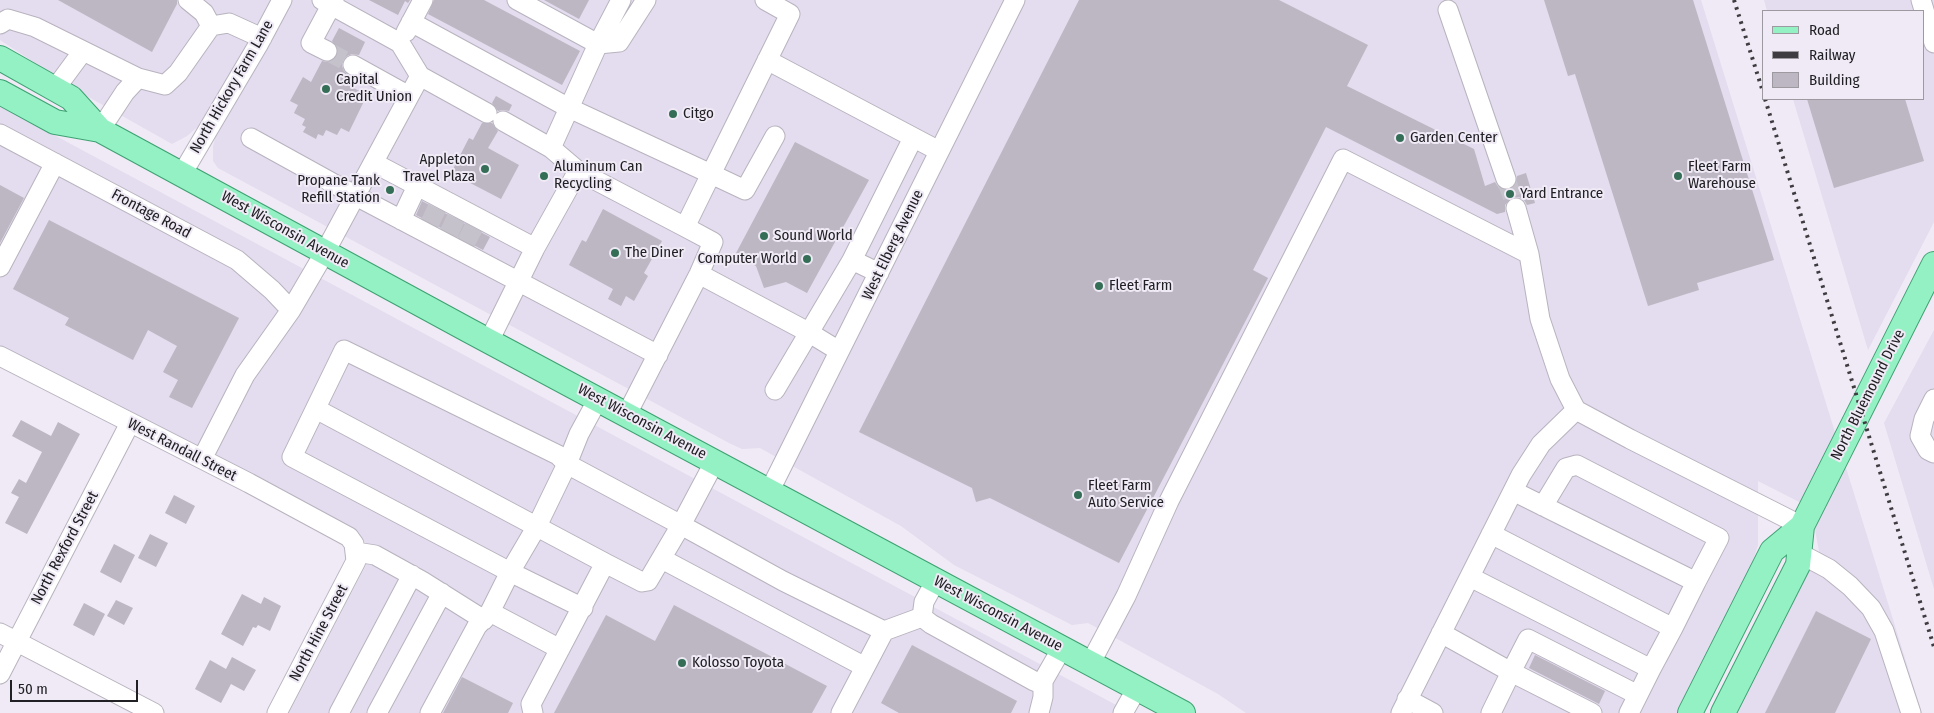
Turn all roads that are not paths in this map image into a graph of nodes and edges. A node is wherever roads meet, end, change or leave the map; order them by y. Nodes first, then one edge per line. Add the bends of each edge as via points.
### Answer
1 (188, 0) edge
2 (282, 0) edge
3 (423, 0) edge
4 (517, 0) edge
5 (621, 0) edge
6 (646, 0) edge
7 (765, 0) edge
8 (1016, 0) edge
9 (1922, 0) edge
10 (329, 2) edge
11 (1448, 10) dead end
12 (411, 22) junction
13 (0, 24) edge
14 (211, 26) junction
15 (262, 38) junction
16 (400, 43) junction
17 (1934, 43) edge
18 (598, 44) junction
19 (84, 51) junction
20 (327, 51) tunnel mouth
21 (0, 58) edge
22 (767, 60) junction
23 (353, 65) tunnel mouth
24 (420, 76) junction
25 (138, 78) junction
26 (55, 89) junction
27 (0, 92) edge
28 (410, 96) junction
29 (569, 108) junction
30 (100, 130) junction
31 (0, 134) edge
32 (775, 136) dead end
33 (251, 138) dead end
34 (913, 138) junction
35 (551, 148) junction
36 (939, 151) junction
37 (55, 163) junction
38 (374, 163) junction
39 (899, 165) junction
40 (578, 171) junction
41 (182, 174) junction
42 (711, 174) junction
43 (925, 179) junction
44 (1506, 179) tunnel mouth
45 (417, 186) junction
46 (356, 196) junction
47 (1516, 208) tunnel mouth
48 (433, 216) junction
49 (401, 220) junction
50 (452, 226) junction
51 (685, 228) junction
52 (535, 248) junction
53 (325, 252) junction
54 (1529, 254) junction
55 (852, 260) junction
56 (1934, 264) edge
57 (0, 267) edge
58 (699, 274) junction
59 (879, 274) junction
60 (519, 281) junction
61 (1934, 297) edge
62 (292, 310) junction
63 (1904, 324) junction
64 (808, 332) junction
65 (489, 340) junction
66 (839, 351) junction
67 (658, 355) junction
68 (0, 356) edge
69 (775, 390) dead end
70 (598, 399) junction
71 (1934, 399) edge
72 (316, 408) junction
73 (1576, 410) junction
74 (627, 414) junction
75 (130, 423) junction
76 (1934, 453) edge
77 (202, 459) junction
78 (715, 461) junction
79 (567, 464) junction
80 (770, 490) junction
81 (1513, 491) junction
82 (1543, 506) junction
83 (681, 525) junction
84 (537, 526) junction
85 (1802, 526) junction
86 (1491, 534) junction
87 (356, 552) junction
88 (1799, 553) junction
89 (662, 559) junction
90 (605, 562) junction
91 (510, 572) junction
92 (412, 575) junction
93 (1470, 577) junction
94 (936, 580) junction
95 (1696, 582) junction
96 (442, 593) junction
97 (583, 608) junction
98 (487, 616) junction
99 (922, 617) junction
100 (1673, 628) junction
101 (884, 631) junction
102 (1441, 632) junction
103 (8, 637) edge
104 (1062, 648) junction
105 (560, 649) junction
106 (1090, 664) junction
107 (865, 667) junction
108 (1651, 669) junction
109 (1511, 672) junction
110 (0, 674) edge
111 (1043, 680) junction
112 (1137, 688) junction
113 (1638, 695) junction
114 (1404, 706) edge
115 (154, 713) edge
116 (277, 713) edge
117 (339, 713) edge
118 (377, 713) edge
119 (430, 713) edge
120 (533, 713) edge
121 (841, 713) edge
122 (1039, 713) edge
123 (1123, 713) edge
124 (1183, 713) edge
125 (1433, 713) edge
126 (1491, 713) edge
127 (1592, 713) edge
128 (1629, 713) edge
129 (1690, 713) edge
130 (1723, 713) edge
131 (1911, 713) edge

1 - 14 street via 204,14
2 - 15 street, North Hickory Farm Lane
3 - 12 street
4 - 18 street
5 - 18 street
6 - 18 street via 619,42
7 - 22 street via 790,14
8 - 36 street, West Elberg Avenue
9 - 17 street
10 - 16 street
10 - 20 street via 311,43
11 - 44 street
12 - 16 street
12 - 29 street
13 - 19 street via 8,20 35,27
14 - 15 street via 228,23
14 - 25 street via 178,74 165,85
15 - 41 street, North Hickory Farm Lane
16 - 24 street
18 - 29 street
19 - 25 street
19 - 26 street
21 - 26 main road, West Wisconsin Avenue
22 - 34 street
22 - 42 street
23 - 28 street
24 - 28 street
24 - 35 street
25 - 30 street
26 - 30 main road, West Wisconsin Avenue via 71,98
27 - 30 main road, West Wisconsin Avenue via 55,122
28 - 38 street
29 - 35 street
29 - 42 street
30 - 41 main road, West Wisconsin Avenue
31 - 37 street, Frontage Road
32 - 42 street via 745,190
33 - 46 street
34 - 36 street
34 - 39 street
35 - 40 street
36 - 43 street, West Elberg Avenue
37 - 57 street
37 - 62 street, Frontage Road via 237,260
38 - 45 street
38 - 46 street
39 - 43 street
39 - 55 street
40 - 51 street
40 - 52 street
41 - 53 main road, West Wisconsin Avenue
42 - 51 street
43 - 59 street, West Elberg Avenue
45 - 48 street
45 - 49 street
46 - 49 street
46 - 53 street
47 - 54 street
48 - 49 street
48 - 50 street
48 - 50 street
50 - 52 street via 476,223
50 - 60 street via 463,248
51 - 58 street via 713,242
52 - 60 street
53 - 62 street
53 - 65 main road, West Wisconsin Avenue
54 - 73 street via 1540,319 1560,379
54 - 106 street via 1343,159
55 - 59 street
55 - 64 street
56 - 63 main road, North Bluemound Drive
58 - 64 street
58 - 67 street
59 - 66 street, West Elberg Avenue
60 - 65 street
60 - 67 street
61 - 63 main road
62 - 77 street via 245,375
63 - 85 main road, North Bluemound Drive
64 - 66 street
64 - 69 street
65 - 70 main road, West Wisconsin Avenue
66 - 80 street, West Elberg Avenue
67 - 74 street
68 - 75 street, West Randall Street
70 - 74 main road, West Wisconsin Avenue
70 - 79 street
71 - 76 street via 1920,436 1928,450
72 - 79 street via 344,350 558,455
72 - 84 street
72 - 91 street via 292,457
73 - 81 street via 1541,444
73 - 85 street
74 - 78 main road, West Wisconsin Avenue
75 - 77 street, West Randall Street
75 - 103 street, North Rexford Street
77 - 87 street, West Randall Street via 349,537
78 - 80 main road, West Wisconsin Avenue
78 - 83 street
79 - 83 street
79 - 84 street
80 - 94 main road, West Wisconsin Avenue
81 - 82 street
81 - 86 street
82 - 95 street
82 - 95 street via 1566,468 1577,465 1719,538
83 - 89 street
83 - 101 street
84 - 90 street
84 - 91 street
85 - 88 main road, North Bluemound Drive
85 - 129 main road, North Bluemound Drive via 1772,550
86 - 93 street
86 - 100 street
87 - 92 street via 375,555
87 - 116 street, North Hine Street via 356,561
88 - 130 main road, North Bluemound Drive via 1798,564
88 - 131 street via 1829,569 1871,608 1884,631
89 - 90 street via 652,577 642,582
89 - 107 street
90 - 97 street
91 - 97 street
91 - 98 street
92 - 96 street
92 - 117 street
93 - 102 street
93 - 108 street
94 - 99 street via 924,602
94 - 104 main road, West Wisconsin Avenue
95 - 100 street
96 - 98 street
96 - 118 street
97 - 105 street
98 - 105 street
98 - 119 street via 476,626
99 - 101 street
99 - 111 street via 1034,681 1039,683
100 - 108 street
101 - 107 street
102 - 109 street
102 - 114 street
103 - 110 street, North Rexford Street
103 - 115 street
104 - 106 main road, West Wisconsin Avenue
104 - 111 street
105 - 120 street via 532,704
106 - 112 main road, West Wisconsin Avenue
107 - 121 street
108 - 113 street
109 - 113 street via 1528,639
109 - 126 street
109 - 127 street
111 - 122 street
112 - 123 street
112 - 124 main road, West Wisconsin Avenue
113 - 128 street
114 - 125 street

